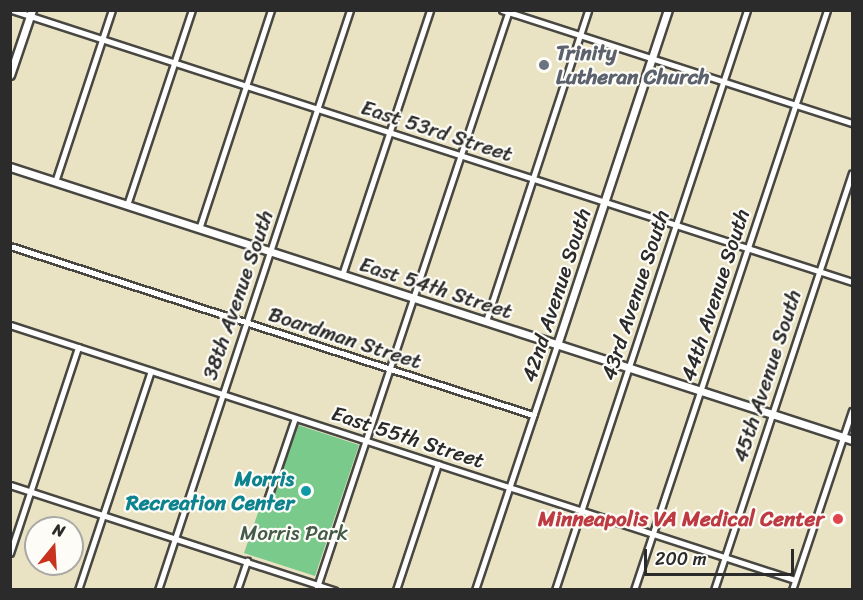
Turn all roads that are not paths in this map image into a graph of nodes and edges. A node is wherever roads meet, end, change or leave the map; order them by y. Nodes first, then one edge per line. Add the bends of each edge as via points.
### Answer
1 (12, 10) edge
2 (112, 10) edge
3 (192, 10) edge
4 (271, 10) edge
5 (350, 10) edge
6 (430, 10) edge
7 (501, 10) edge
8 (588, 10) edge
9 (668, 10) edge
10 (747, 10) edge
11 (827, 10) edge
12 (509, 12) edge
13 (31, 13) edge
14 (580, 36) junction
15 (102, 39) junction
16 (652, 59) junction
17 (174, 62) junction
18 (10, 75) edge
19 (723, 82) junction
20 (246, 86) junction
21 (795, 105) junction
22 (317, 110) junction
23 (852, 123) edge
24 (389, 132) junction
25 (461, 156) junction
26 (10, 167) edge
27 (852, 172) edge
28 (533, 179) junction
29 (56, 182) junction
30 (604, 202) junction
31 (127, 205) junction
32 (676, 225) junction
33 (199, 229) junction
34 (10, 246) edge
35 (748, 248) junction
36 (270, 252) junction
37 (819, 271) junction
38 (342, 275) junction
39 (852, 282) edge
40 (414, 298) junction
41 (486, 321) junction
42 (246, 324) junction
43 (10, 326) edge
44 (557, 345) junction
45 (78, 347) junction
46 (629, 368) junction
47 (390, 370) junction
48 (151, 371) junction
49 (700, 391) junction
50 (222, 394) junction
51 (852, 411) edge
52 (772, 414) junction
53 (533, 416) junction
54 (295, 418) junction
55 (844, 437) junction
56 (852, 440) edge
57 (366, 441) junction
58 (438, 464) junction
59 (10, 485) edge
60 (510, 488) junction
61 (32, 491) junction
62 (265, 506) dead end
63 (581, 511) junction
64 (103, 515) junction
65 (652, 534) junction
66 (175, 538) junction
67 (10, 553) edge
68 (724, 557) junction
69 (247, 561) junction
70 (795, 580) junction
71 (317, 587) edge
72 (78, 590) edge
73 (158, 590) edge
74 (237, 590) edge
75 (334, 590) edge
76 (396, 590) edge
77 (475, 590) edge
78 (555, 590) edge
79 (634, 590) edge
80 (714, 590) edge
81 (792, 590) edge

1 - 13 street, East 53rd Street
2 - 15 street
3 - 17 street
4 - 20 street
5 - 22 street, 38th Avenue South
6 - 24 street
7 - 12 street
8 - 14 street
9 - 16 street, 42nd Avenue South
10 - 19 street, 43rd Avenue South
11 - 21 street, 44th Avenue South
12 - 14 street
12 - 25 street
13 - 15 street, East 53rd Street
13 - 18 street
14 - 16 street
14 - 28 street
15 - 17 street, East 53rd Street
15 - 29 street
16 - 19 street
16 - 30 street, 42nd Avenue South
17 - 20 street, East 53rd Street
17 - 31 street
19 - 21 street
19 - 32 street, 43rd Avenue South
20 - 22 street, East 53rd Street
20 - 33 street
21 - 23 street
21 - 35 street, 44th Avenue South
22 - 24 street, East 53rd Street
22 - 36 street, 38th Avenue South
24 - 25 street, East 53rd Street
24 - 38 street
25 - 28 street, East 53rd Street
25 - 40 street
26 - 29 street, East 54th Street
27 - 37 street, 45th Avenue South
28 - 30 street, East 53rd Street
28 - 41 street
29 - 31 street, East 54th Street
30 - 32 street, East 53rd Street
30 - 44 street, 42nd Avenue South
31 - 33 street, East 54th Street
32 - 35 street, East 53rd Street
32 - 46 street, 43rd Avenue South
33 - 36 street, East 54th Street
34 - 42 street, Boardman Street
35 - 37 street, East 53rd Street
35 - 49 street, 44th Avenue South
36 - 38 street, East 54th Street
36 - 42 street, 38th Avenue South
37 - 39 street, East 53rd Street
37 - 52 street, 45th Avenue South
38 - 40 street, East 54th Street
40 - 41 street, East 54th Street
40 - 47 street
41 - 44 street, East 54th Street
42 - 47 street, Boardman Street
42 - 50 street, 38th Avenue South
43 - 45 street, East 55th Street
44 - 46 street, East 54th Street
44 - 53 street, 42nd Avenue South
45 - 48 street, East 55th Street
45 - 61 street
46 - 49 street, East 54th Street
46 - 63 street, 43rd Avenue South
47 - 53 street, Boardman Street
47 - 57 street
48 - 50 street, East 55th Street
48 - 64 street
49 - 52 street, East 54th Street
49 - 65 street, 44th Avenue South
50 - 54 street, East 55th Street
50 - 66 street, 38th Avenue South
51 - 55 street
52 - 55 street, East 54th Street
52 - 68 street, 45th Avenue South
53 - 60 street, 42nd Avenue South
54 - 57 street, East 55th Street
54 - 62 street
55 - 56 street, East 54th Street
55 - 70 street
57 - 58 street, East 55th Street
57 - 71 street
58 - 60 street, East 55th Street
58 - 76 street
59 - 61 street
60 - 63 street, East 55th Street
60 - 77 street, 42nd Avenue South
61 - 64 street
61 - 67 street
63 - 65 street, East 55th Street
63 - 78 street, 43rd Avenue South
64 - 66 street
64 - 72 street
65 - 68 street, East 55th Street
65 - 79 street, 44th Avenue South
66 - 69 street
66 - 73 street, 38th Avenue South
68 - 70 street, East 55th Street
68 - 80 street, 45th Avenue South
69 - 71 street
69 - 74 street
70 - 81 street
71 - 75 street

